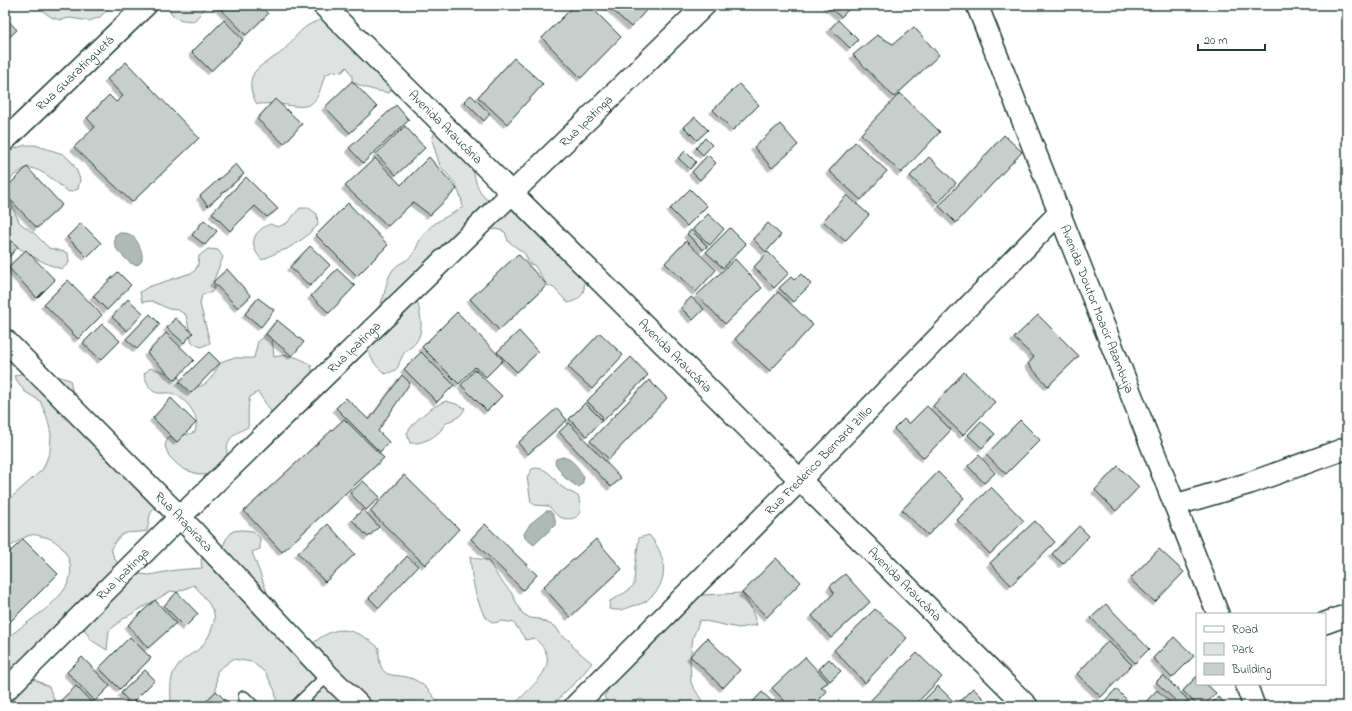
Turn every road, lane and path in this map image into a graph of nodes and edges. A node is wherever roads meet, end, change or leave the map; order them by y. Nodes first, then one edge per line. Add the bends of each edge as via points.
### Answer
1 (146, 5) edge
2 (323, 5) edge
3 (705, 5) edge
4 (977, 5) edge
5 (5, 140) edge
6 (512, 193) junction
7 (1060, 212) junction
8 (5, 340) edge
9 (1347, 448) edge
10 (800, 480) junction
11 (1175, 505) junction
12 (180, 516) junction
13 (1218, 613) edge
14 (1347, 615) edge
15 (1326, 623) edge
16 (328, 675) junction
17 (1246, 685) edge
18 (5, 690) edge
19 (244, 697) dead end
20 (253, 706) edge
21 (296, 706) edge
22 (360, 706) edge
23 (575, 706) edge
24 (1027, 706) edge
25 (1254, 706) edge

1 - 5 street, Rua Guaratinguetá
2 - 6 street, Avenida Araucária
3 - 6 street, Rua Ipatinga
4 - 7 street, Avenida Doutor Moacir Azambuja
6 - 10 street, Avenida Araucária
6 - 12 street, Rua Ipatinga
7 - 10 street, Rua Frederico Bernard Zillio
7 - 11 street, Avenida Doutor Moacir Azambuja
8 - 12 street, Rua Arapiraca
9 - 11 street via 1250,483
10 - 23 street, Rua Frederico Bernard Zillio
10 - 24 street, Avenida Araucária
11 - 13 street, Avenida Doutor Moacir Azambuja
12 - 16 street, Rua Arapiraca
12 - 18 street, Rua Ipatinga
14 - 15 street
16 - 21 lane
16 - 22 street, Rua Arapiraca
17 - 25 street
19 - 20 lane

